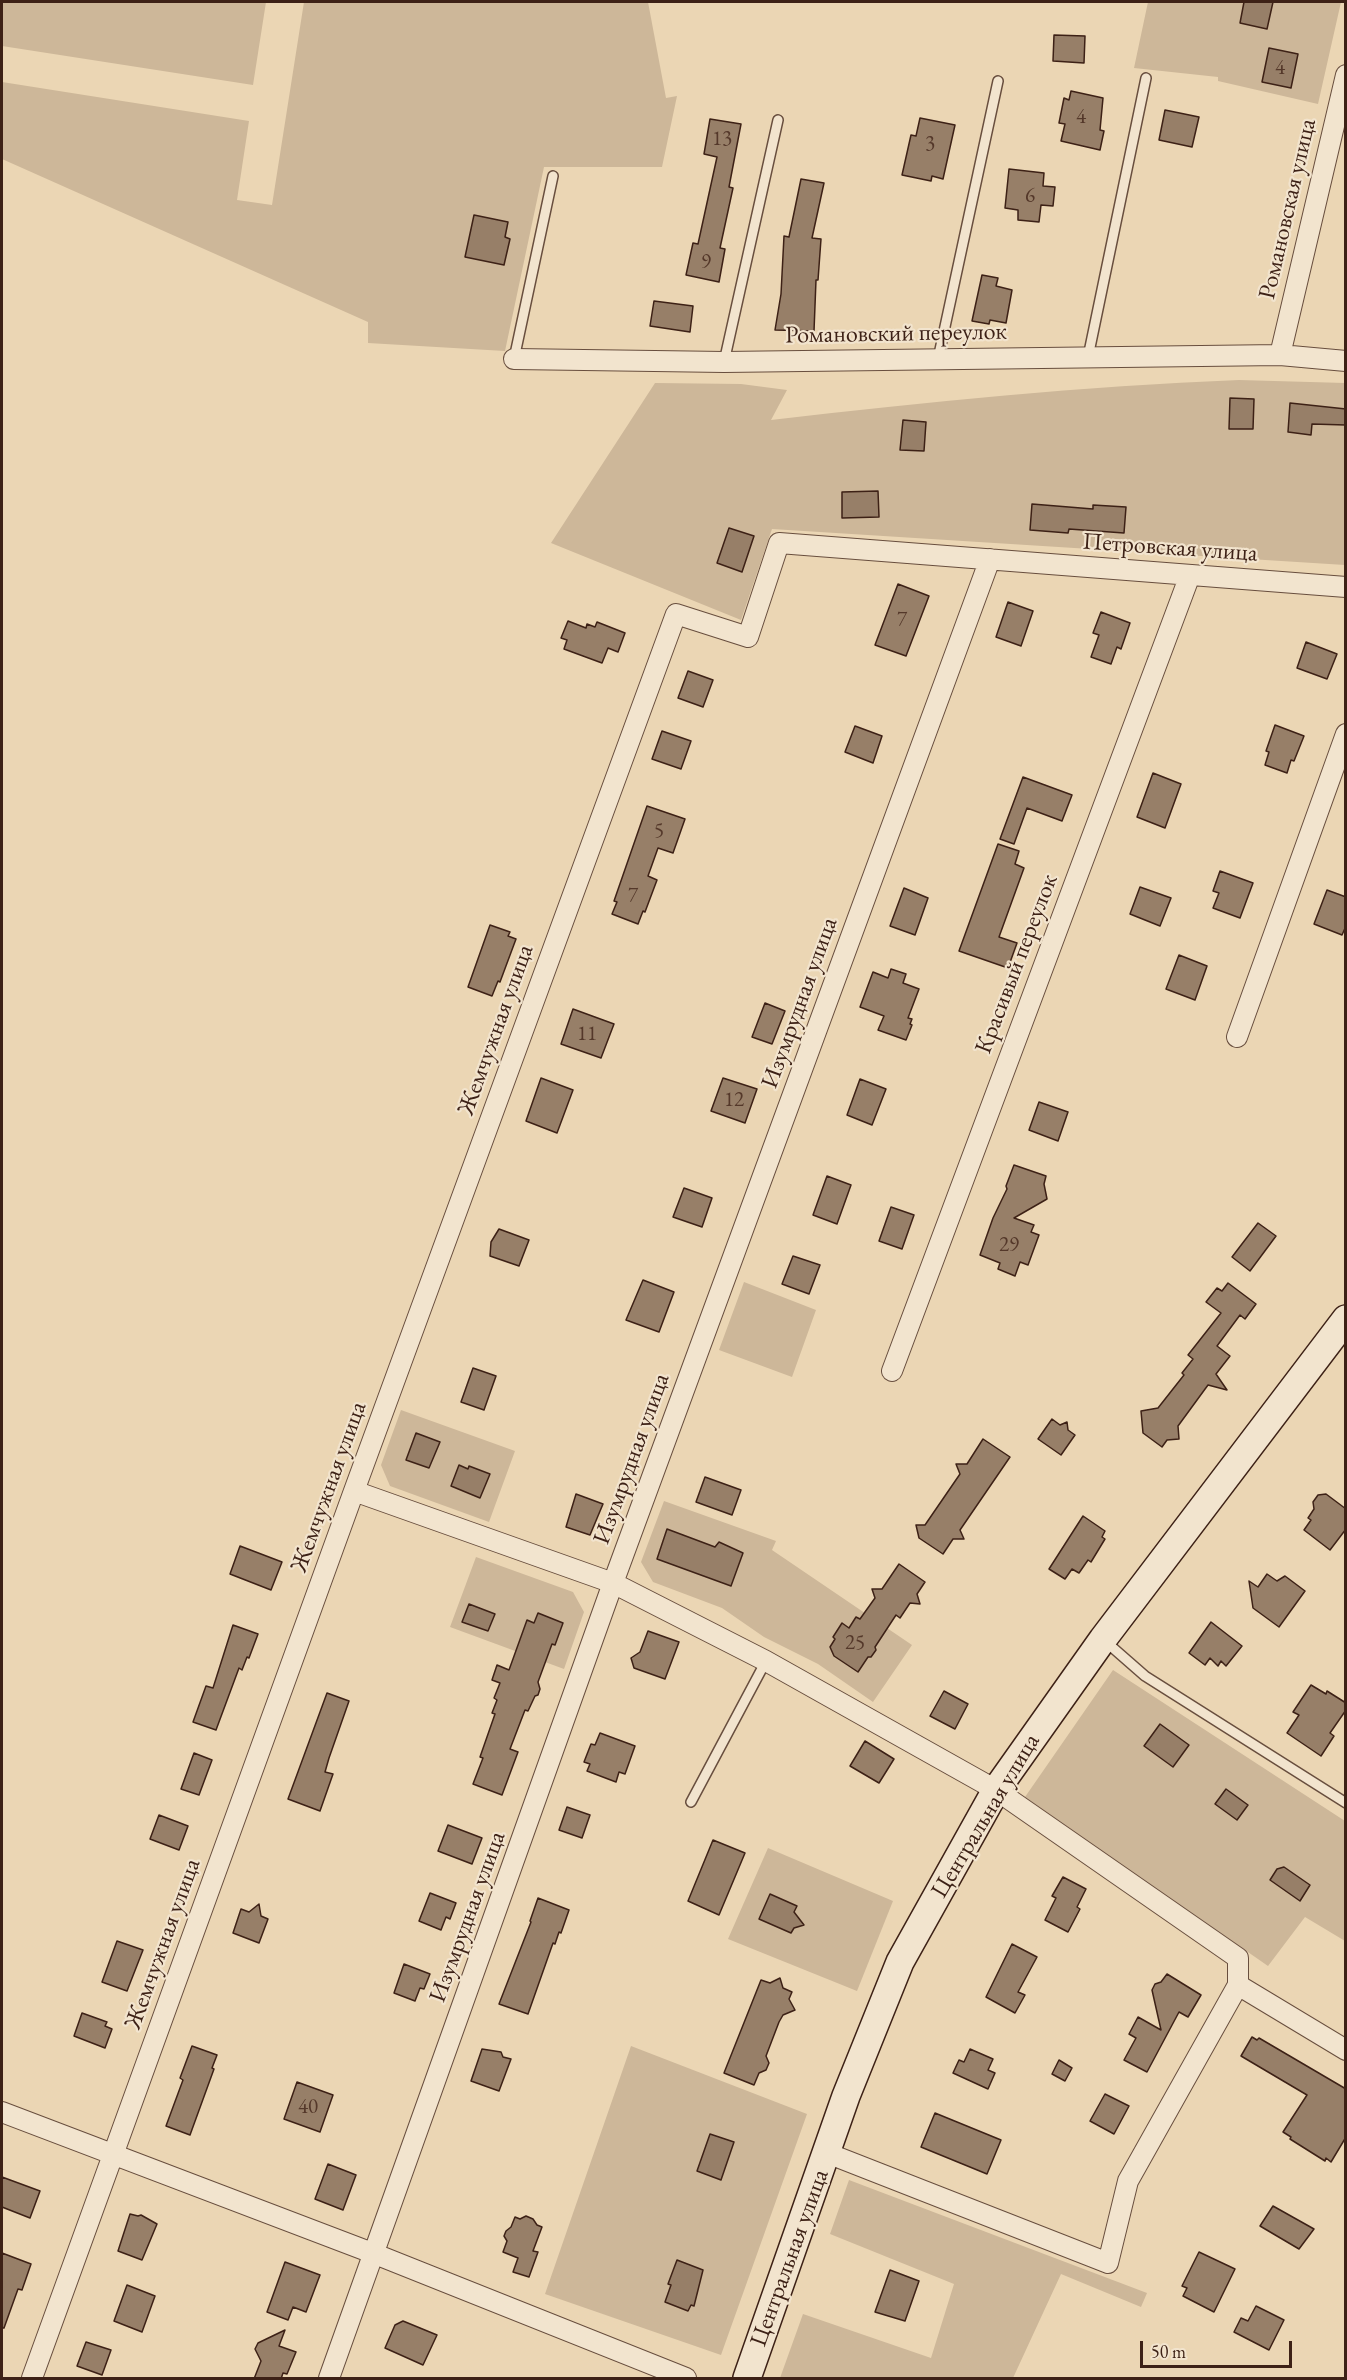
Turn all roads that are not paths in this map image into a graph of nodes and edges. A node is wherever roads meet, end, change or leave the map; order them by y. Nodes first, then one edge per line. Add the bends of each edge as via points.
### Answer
1 (1346, 75) edge
2 (1146, 78) dead end
3 (998, 81) dead end
4 (778, 120) dead end
5 (553, 176) dead end
6 (1280, 355) junction
7 (1088, 357) junction
8 (514, 359) joint
9 (938, 359) junction
10 (1346, 361) edge
11 (724, 362) junction
12 (990, 559) junction
13 (1190, 575) junction
14 (1346, 587) edge
15 (676, 614) joint
16 (1346, 735) edge
17 (1237, 1037) dead end
18 (1346, 1319) edge
19 (892, 1371) dead end
20 (354, 1491) junction
21 (614, 1583) junction
22 (1103, 1639) junction
23 (766, 1661) junction
24 (996, 1790) junction
25 (691, 1802) dead end
26 (1346, 1803) edge
27 (1238, 1985) junction
28 (1346, 2050) edge
29 (2, 2112) edge
30 (827, 2153) junction
31 (114, 2155) junction
32 (375, 2254) junction
33 (32, 2379) edge
34 (329, 2379) edge
35 (687, 2379) edge
36 (747, 2379) edge

1 - 6 street, Романовская улица
2 - 7 lane
3 - 9 lane
4 - 11 lane
5 - 8 lane
6 - 7 street, Романовский переулок
6 - 10 street
7 - 9 street, Романовский переулок
8 - 11 street, Романовский переулок
9 - 11 street, Романовский переулок
12 - 13 street, Петровская улица
12 - 15 street, Петровская улица via 779,543 748,637
12 - 21 street, Изумрудная улица
13 - 14 street, Петровская улица
13 - 19 street, Красивый переулок
15 - 20 street, Жемчужная улица
16 - 17 street
18 - 22 main road, Центральная улица
20 - 21 street
20 - 31 street, Жемчужная улица
21 - 23 street
21 - 32 street, Изумрудная улица
22 - 24 main road, Центральная улица
22 - 26 lane via 1145,1676
23 - 24 street
23 - 25 lane
24 - 27 street via 1238,1958
24 - 30 main road, Центральная улица via 900,1962
27 - 28 street
27 - 30 street via 1128,2181 1108,2263
29 - 31 street
30 - 36 main road, Центральная улица
31 - 32 street
31 - 33 street, Жемчужная улица
32 - 34 street, Изумрудная улица
32 - 35 street

